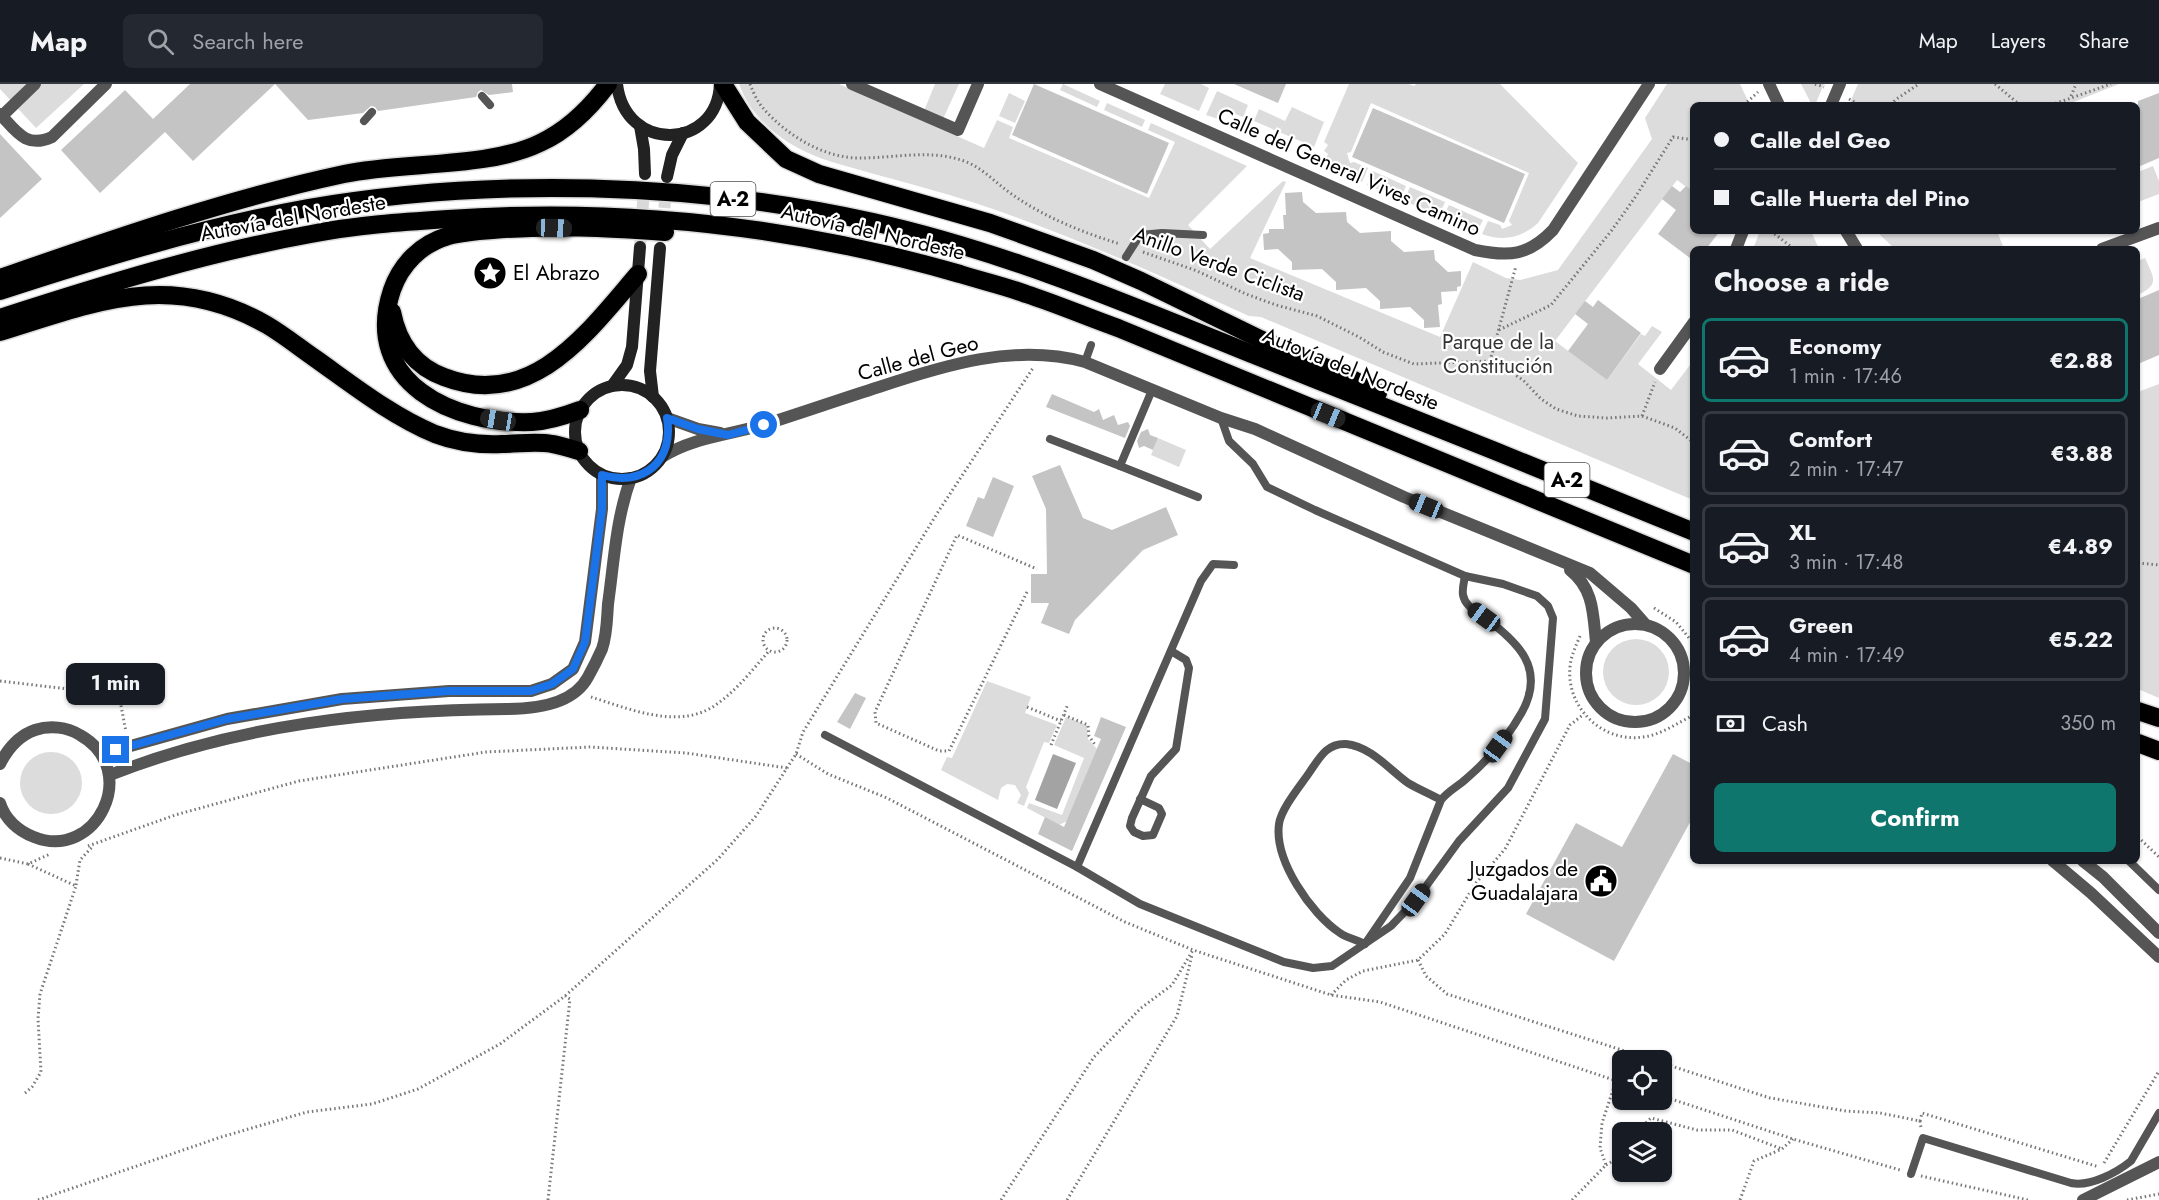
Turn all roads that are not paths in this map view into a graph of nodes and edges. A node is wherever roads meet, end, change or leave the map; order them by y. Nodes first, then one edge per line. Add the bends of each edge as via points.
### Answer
1 (34, 84) edge
2 (106, 84) edge
3 (609, 84) edge
4 (617, 84) edge
5 (722, 84) edge
6 (852, 84) edge
7 (978, 84) edge
8 (1100, 84) edge
9 (1649, 84) edge
10 (1840, 84) edge
11 (1764, 88) edge
12 (482, 96) dead end
13 (1776, 102) edge
14 (1831, 102) edge
15 (490, 105) dead end
16 (372, 112) dead end
17 (1, 115) edge
18 (364, 121) dead end
19 (640, 126) junction
20 (683, 133) junction
21 (645, 174) tunnel mouth
22 (668, 177) tunnel mouth
23 (2159, 228) edge
24 (1203, 235) dead end
25 (2110, 246) edge
26 (640, 247) tunnel mouth
27 (660, 248) dead end
28 (1126, 257) dead end
29 (638, 274) junction
30 (0, 278) edge
31 (0, 291) edge
32 (1024, 293) junction
33 (390, 296) junction
34 (0, 318) edge
35 (1690, 328) edge
36 (0, 332) edge
37 (1091, 345) dead end
38 (1085, 362) junction
39 (1660, 369) road end
40 (612, 386) junction
41 (1152, 390) junction
42 (652, 397) junction
43 (580, 410) junction
44 (667, 418) junction
45 (1221, 418) junction
46 (1440, 428) junction
47 (728, 435) junction
48 (1050, 439) dead end
49 (579, 451) junction
50 (662, 457) junction
51 (1120, 466) junction
52 (602, 475) junction
53 (631, 478) junction
54 (1198, 496) dead end
55 (1690, 530) edge
56 (1558, 560) junction
57 (1690, 564) edge
58 (1234, 565) dead end
59 (1465, 576) junction
60 (1645, 624) junction
61 (1596, 642) junction
62 (1171, 651) junction
63 (1688, 662) edge
64 (1690, 695) edge
65 (1679, 696) junction
66 (2140, 712) edge
67 (2159, 718) edge
68 (825, 735) dead end
69 (2140, 744) edge
70 (2159, 752) edge
71 (102, 754) junction
72 (0, 764) edge
73 (110, 775) junction
74 (1140, 799) junction
75 (1441, 800) junction
76 (1, 808) edge
77 (2057, 864) edge
78 (2086, 864) edge
79 (2132, 864) edge
80 (1077, 867) junction
81 (2159, 890) edge
82 (2159, 933) edge
83 (1365, 944) junction
84 (2159, 957) edge
85 (2159, 1113) edge
86 (2159, 1162) edge
87 (1911, 1174) road end
88 (2083, 1200) edge

1 - 17 street
2 - 17 street via 44,141 25,139
3 - 30 highway via 577,119 541,143 521,150 346,174 302,184 194,214
4 - 19 main road via 623,107
5 - 20 main road via 707,119
5 - 46 highway via 747,122 786,159 819,174 990,223 1093,260 1350,378
6 - 7 street via 958,130
8 - 9 street, Calle del General Vives Camino via 1475,250 1494,254 1520,253 1553,230
10 - 14 street
11 - 13 street
12 - 15 lane
16 - 18 lane
19 - 20 main road via 653,133
19 - 21 main road
20 - 22 main road via 672,155
23 - 25 street
24 - 28 lane via 1140,236
26 - 29 main road
27 - 42 main road via 650,371
29 - 33 highway via 563,356 538,372 495,384 453,381 416,361 395,326
29 - 40 main road via 632,347 627,365
31 - 46 highway, Autovía del Nordeste / A-2 via 164,240 330,205 413,194 516,189 691,195 868,221 977,250 1130,304
32 - 33 highway via 742,240 554,228 461,233 435,241 411,258
32 - 34 highway, Autovía del Nordeste / A-2 via 891,256 745,228 603,215 544,215 396,222 313,233 170,265
32 - 57 highway, Autovía del Nordeste / A-2
33 - 43 highway via 385,326 390,351 402,373 429,399 455,411 506,421 548,420
35 - 39 street
36 - 49 highway via 129,296 177,295 203,300 269,326 379,404 439,435 483,443 554,444
37 - 38 lane
38 - 41 street, Calle del Geo
38 - 47 street, Calle del Geo via 1042,354 973,359
40 - 42 main road via 627,385
40 - 43 main road via 593,395
41 - 45 street, Calle del Geo
41 - 51 lane
42 - 44 main road
43 - 49 main road via 575,431
44 - 47 street, Calle del Geo
44 - 50 main road via 668,438
45 - 56 street, Calle del Geo via 1255,429 1404,497
45 - 59 lane via 1229,441 1253,464 1267,487
46 - 55 highway, Autovía del Nordeste / A-2
47 - 50 street, Calle del Geo via 696,441
48 - 51 lane
49 - 52 main road via 588,465
50 - 53 main road via 648,471
51 - 54 lane
52 - 53 main road
52 - 71 street via 602,509 585,642 573,669 552,684 531,691 449,691 342,699 227,719
53 - 73 street via 621,511 603,647 587,680 560,701 534,709 344,717 231,737
56 - 60 street, Calle del Geo via 1590,573
56 - 61 street, Calle del Geo via 1582,579 1587,589
58 - 62 lane via 1213,564 1201,581
59 - 75 lane via 1463,594 1467,605 1521,649 1529,664 1530,683 1521,714 1498,746
59 - 83 lane via 1537,596 1548,606 1553,618 1545,719 1508,788 1459,841 1416,900 1391,926
60 - 61 street via 1609,630
60 - 63 street via 1662,631
61 - 65 street via 1587,659 1585,677 1600,710 1634,723 1652,720 1668,711
62 - 74 lane via 1190,668 1176,749 1151,776
62 - 80 lane
63 - 65 street
64 - 65 street
66 - 67 highway
68 - 80 lane
69 - 70 highway
71 - 72 street via 81,735 55,727 20,738 6,751
71 - 73 street
73 - 76 street via 104,809 94,824 72,839 45,841 20,831
74 - 74 lane via 1130,826 1143,836 1153,835 1162,814 1159,808
75 - 83 lane via 1410,878
75 - 83 lane via 1410,784 1364,750 1347,744 1333,745 1323,752 1288,803 1279,823 1280,842 1302,893 1326,922
77 - 84 street
78 - 82 street
79 - 81 lane
80 - 83 lane via 1140,904 1284,962 1313,968 1332,966
85 - 87 lane via 2131,1161 2088,1184 2079,1185 1923,1138
86 - 88 street

